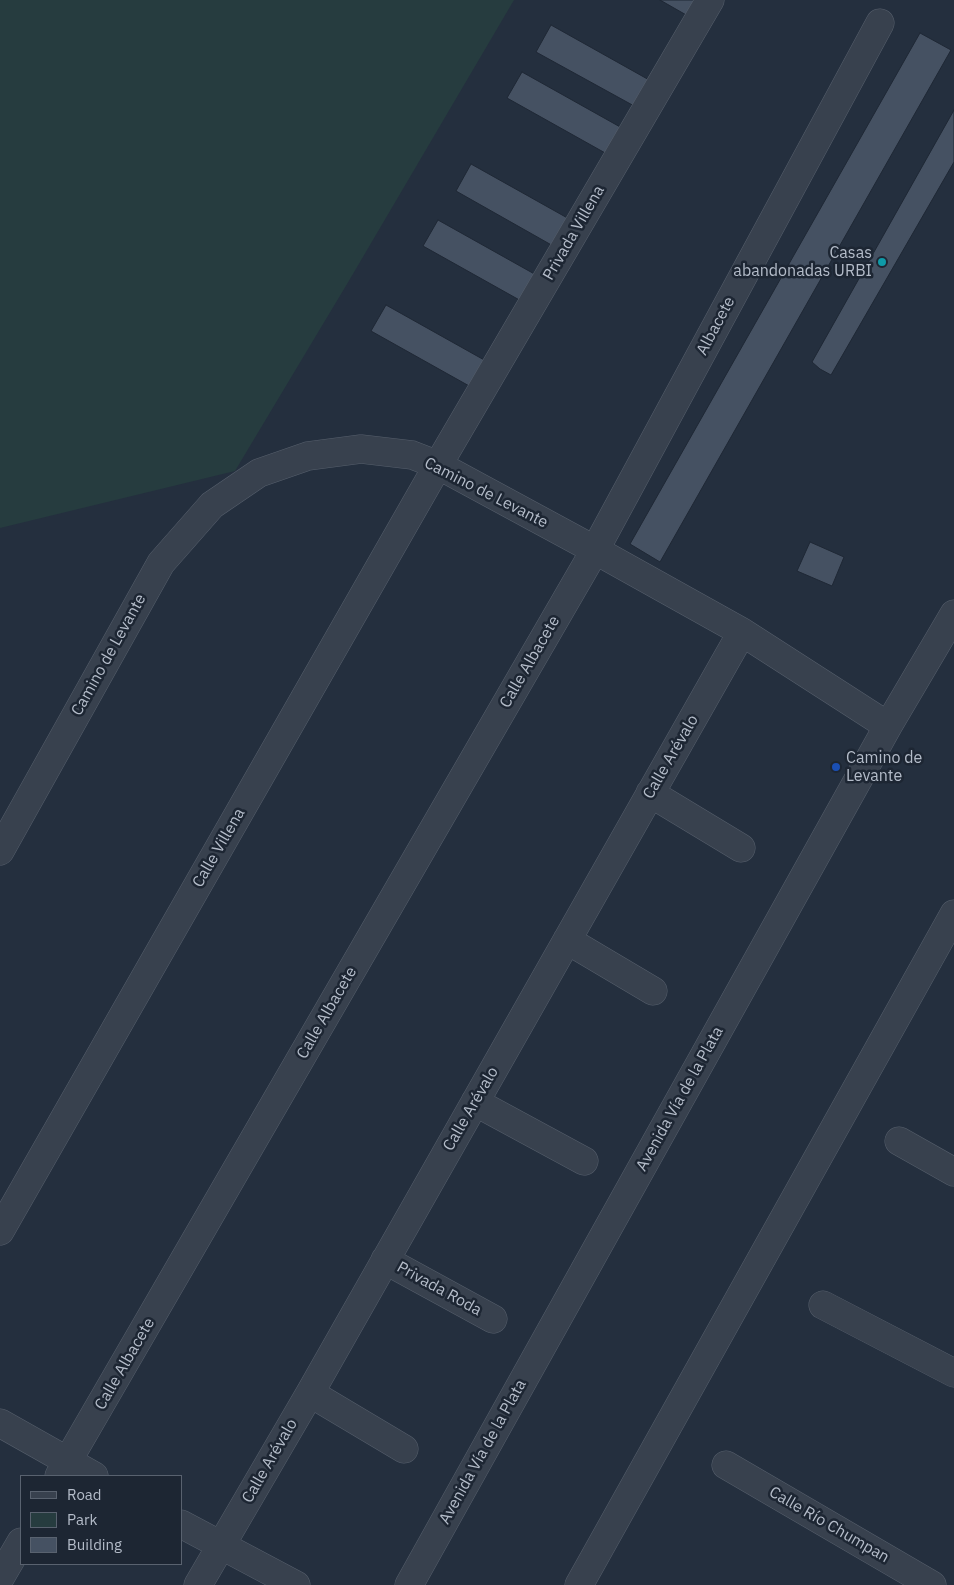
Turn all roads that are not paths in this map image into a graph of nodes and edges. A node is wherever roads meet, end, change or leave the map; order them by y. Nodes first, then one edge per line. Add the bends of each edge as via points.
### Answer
1 (710, 0) edge
2 (880, 23) dead end
3 (438, 465) junction
4 (595, 550) junction
5 (954, 614) edge
6 (742, 632) junction
7 (888, 726) junction
8 (650, 794) junction
9 (741, 848) dead end
10 (0, 851) edge
11 (954, 914) edge
12 (567, 940) junction
13 (653, 991) dead end
14 (475, 1102) junction
15 (899, 1141) dead end
16 (584, 1161) dead end
17 (954, 1172) edge
18 (0, 1231) edge
19 (385, 1260) junction
20 (823, 1305) dead end
21 (493, 1319) dead end
22 (954, 1373) edge
23 (310, 1392) junction
24 (0, 1423) edge
25 (404, 1448) dead end
26 (726, 1465) dead end
27 (64, 1469) edge
28 (90, 1475) edge
29 (182, 1525) edge
30 (20, 1544) edge
31 (222, 1546) junction
32 (0, 1578) edge
33 (198, 1585) edge
34 (296, 1585) edge
35 (409, 1585) edge
36 (579, 1585) edge
37 (932, 1585) edge

1 - 3 street, Privada Villena
2 - 4 street, Albacete
3 - 4 street, Camino de Levante
3 - 10 street, Camino de Levante via 412,456 361,449 308,456 259,473 212,506 161,563
3 - 18 street, Calle Villena
4 - 6 street, Camino de Levante
4 - 27 street, Calle Albacete
5 - 7 street, Avenida Vía de la Plata
6 - 7 street, Camino de Levante
6 - 8 street, Calle Arévalo
7 - 35 street, Avenida Vía de la Plata
8 - 9 street
8 - 12 street, Calle Arévalo
11 - 36 street
12 - 13 street
12 - 14 street, Calle Arévalo
14 - 16 street
14 - 19 street, Calle Arévalo
15 - 17 street
19 - 21 street, Privada Roda
19 - 23 street, Calle Arévalo
20 - 22 street
23 - 25 street
23 - 31 street, Calle Arévalo
24 - 27 street
26 - 37 street, Calle Río Chumpan
27 - 28 street
29 - 31 street
30 - 32 street
31 - 33 street, Calle Arévalo
31 - 34 street

